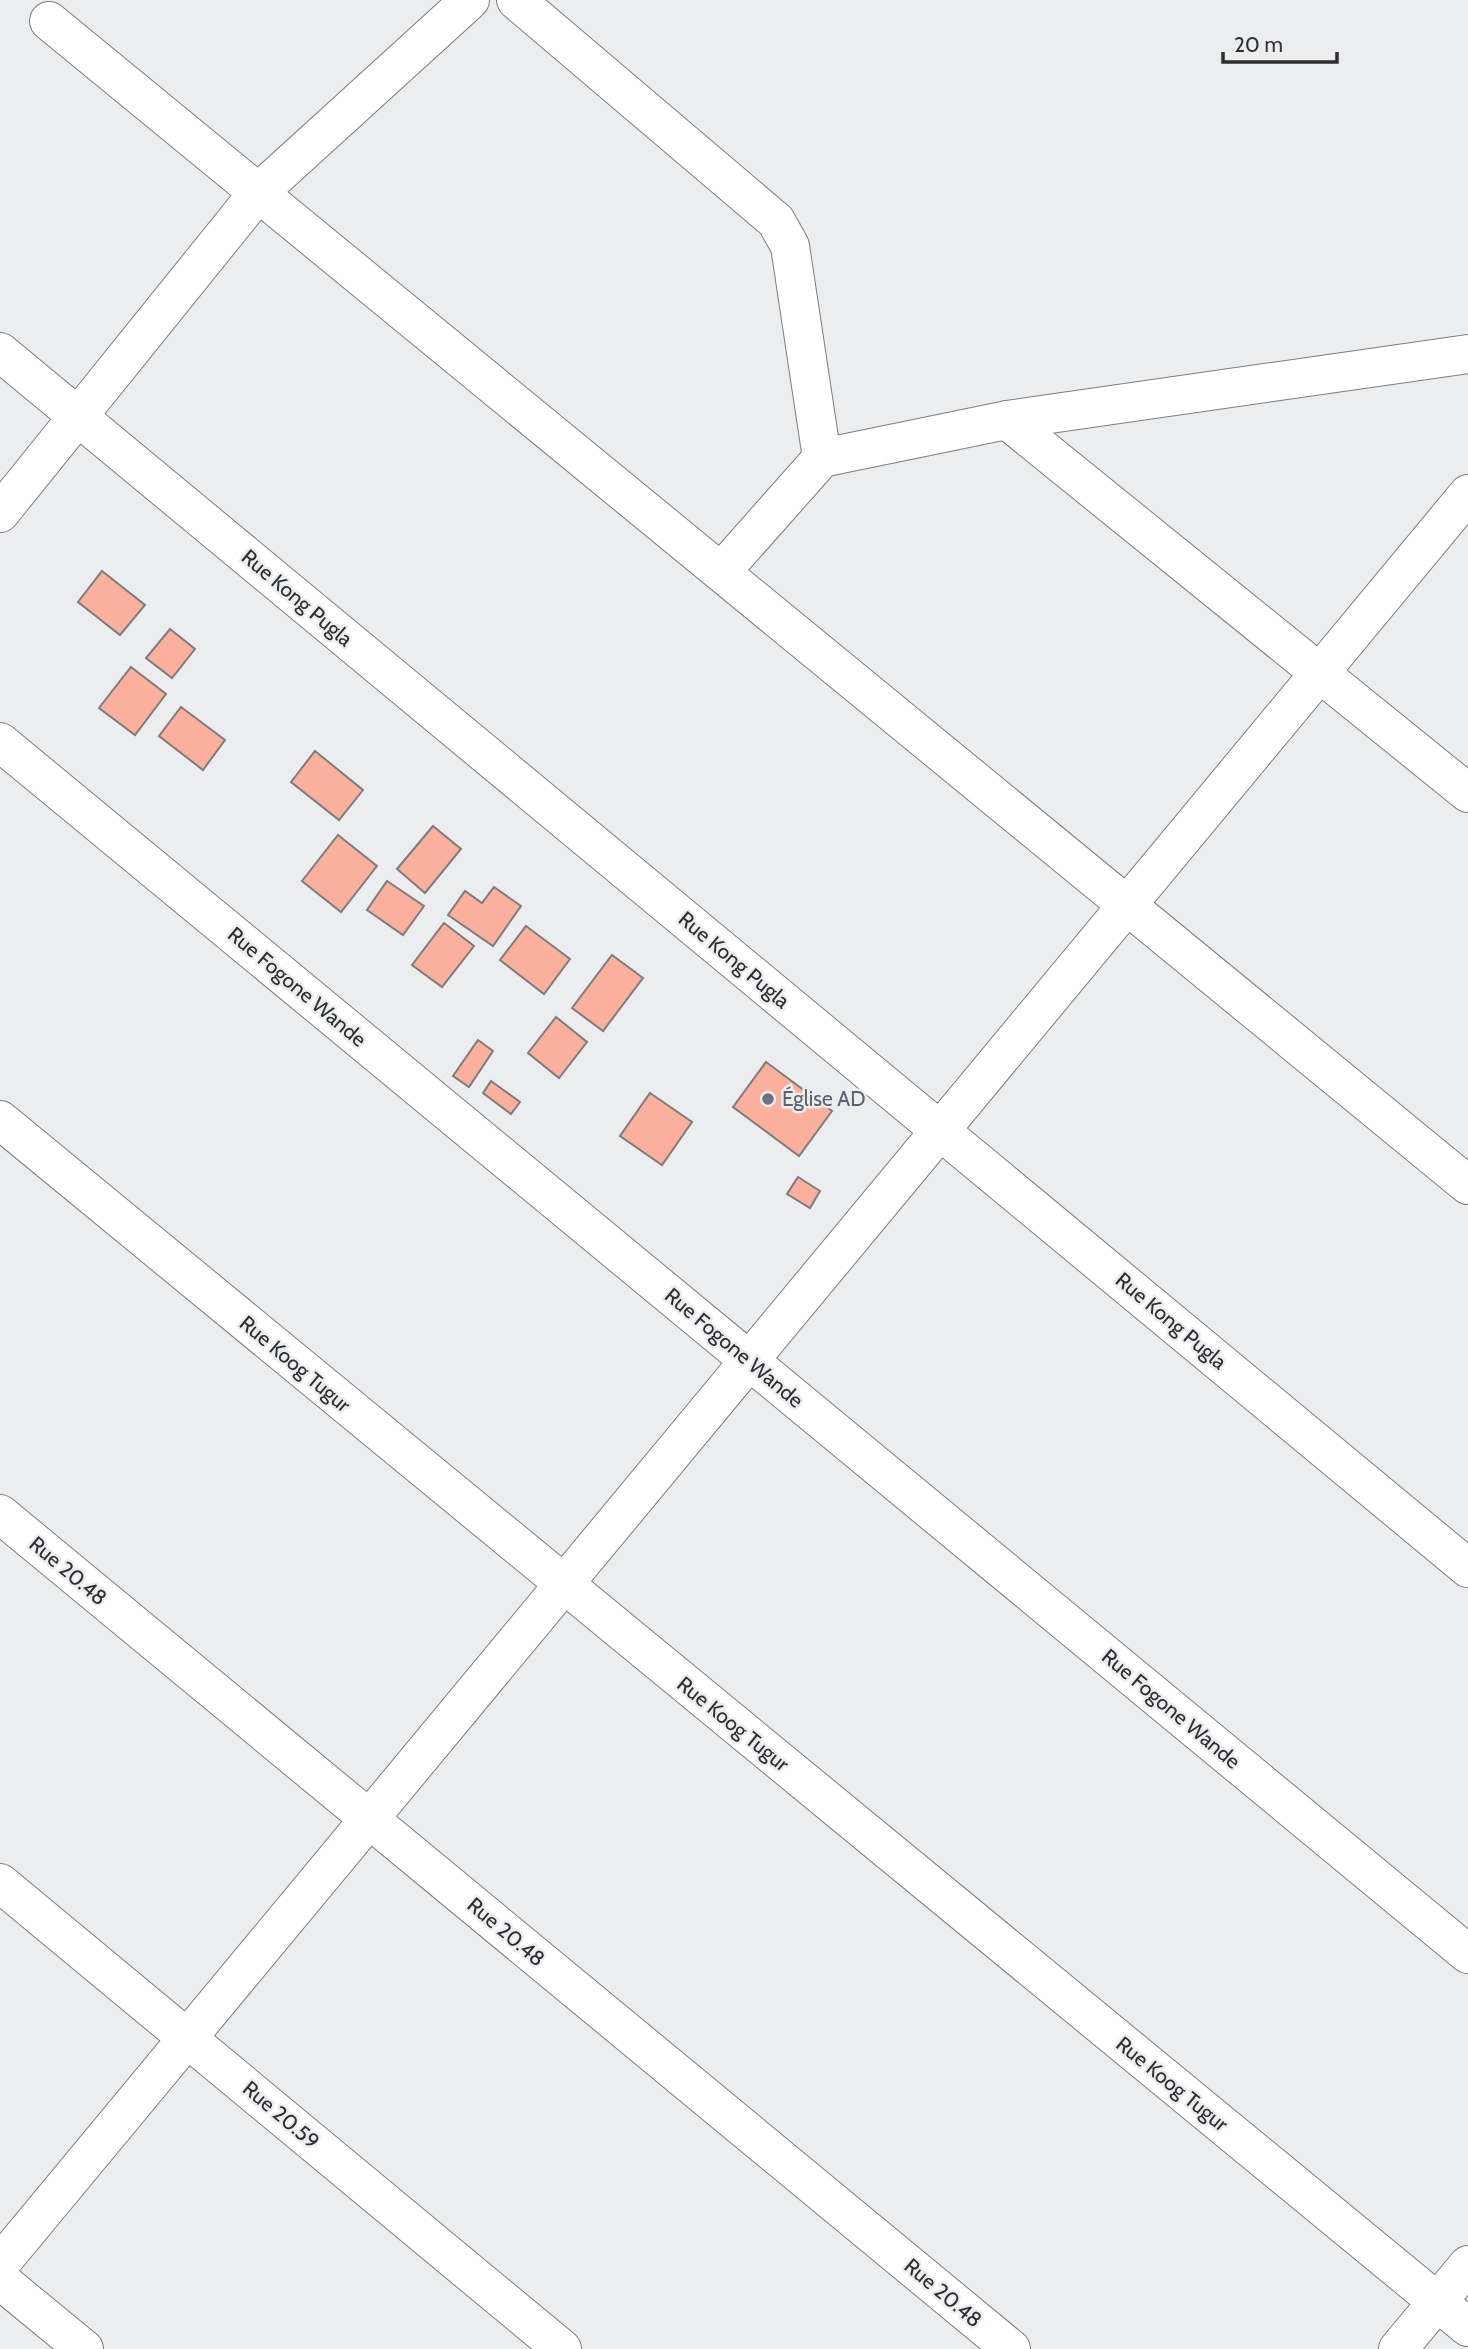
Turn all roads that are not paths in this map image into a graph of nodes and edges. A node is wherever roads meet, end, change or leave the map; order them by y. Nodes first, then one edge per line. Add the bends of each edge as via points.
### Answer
1 (470, 0) edge
2 (516, 0) edge
3 (49, 21) dead end
4 (258, 192) junction
5 (0, 352) edge
6 (1468, 354) edge
7 (77, 416) junction
8 (1007, 419) junction
9 (822, 458) junction
10 (1468, 494) edge
11 (0, 513) edge
12 (720, 572) junction
13 (1320, 673) junction
14 (0, 743) edge
15 (1468, 793) edge
16 (1127, 905) junction
17 (0, 1120) edge
18 (940, 1130) junction
19 (1468, 1185) edge
20 (749, 1360) junction
21 (0, 1514) edge
22 (1468, 1567) edge
23 (563, 1585) junction
24 (368, 1819) junction
25 (0, 1882) edge
26 (1468, 1954) edge
27 (187, 2037) junction
28 (0, 2264) edge
29 (1468, 2265) edge
30 (0, 2280) edge
31 (1438, 2302) junction
32 (1468, 2327) edge
33 (84, 2349) edge
34 (562, 2349) edge
35 (1011, 2349) edge
36 (1398, 2349) edge

1 - 4 street
2 - 9 street via 776,221 790,246
3 - 4 street
4 - 7 street
4 - 12 street
5 - 7 street, Rue Kong Pugla
6 - 8 street
7 - 11 street
7 - 18 street, Rue Kong Pugla
8 - 9 street
8 - 13 street
9 - 12 street
10 - 13 street
12 - 16 street
13 - 15 street
13 - 16 street
14 - 20 street, Rue Fogone Wande
16 - 18 street
16 - 19 street
17 - 23 street, Rue Koog Tugur
18 - 20 street
18 - 22 street, Rue Kong Pugla
20 - 23 street
20 - 26 street, Rue Fogone Wande
21 - 24 street, Rue 20.48
23 - 24 street
23 - 31 street, Rue Koog Tugur
24 - 27 street
24 - 35 street, Rue 20.48
25 - 27 street, Rue 20.59
27 - 28 street
27 - 34 street, Rue 20.59
29 - 31 street
30 - 33 street
31 - 32 street, Rue Koog Tugur
31 - 36 street

